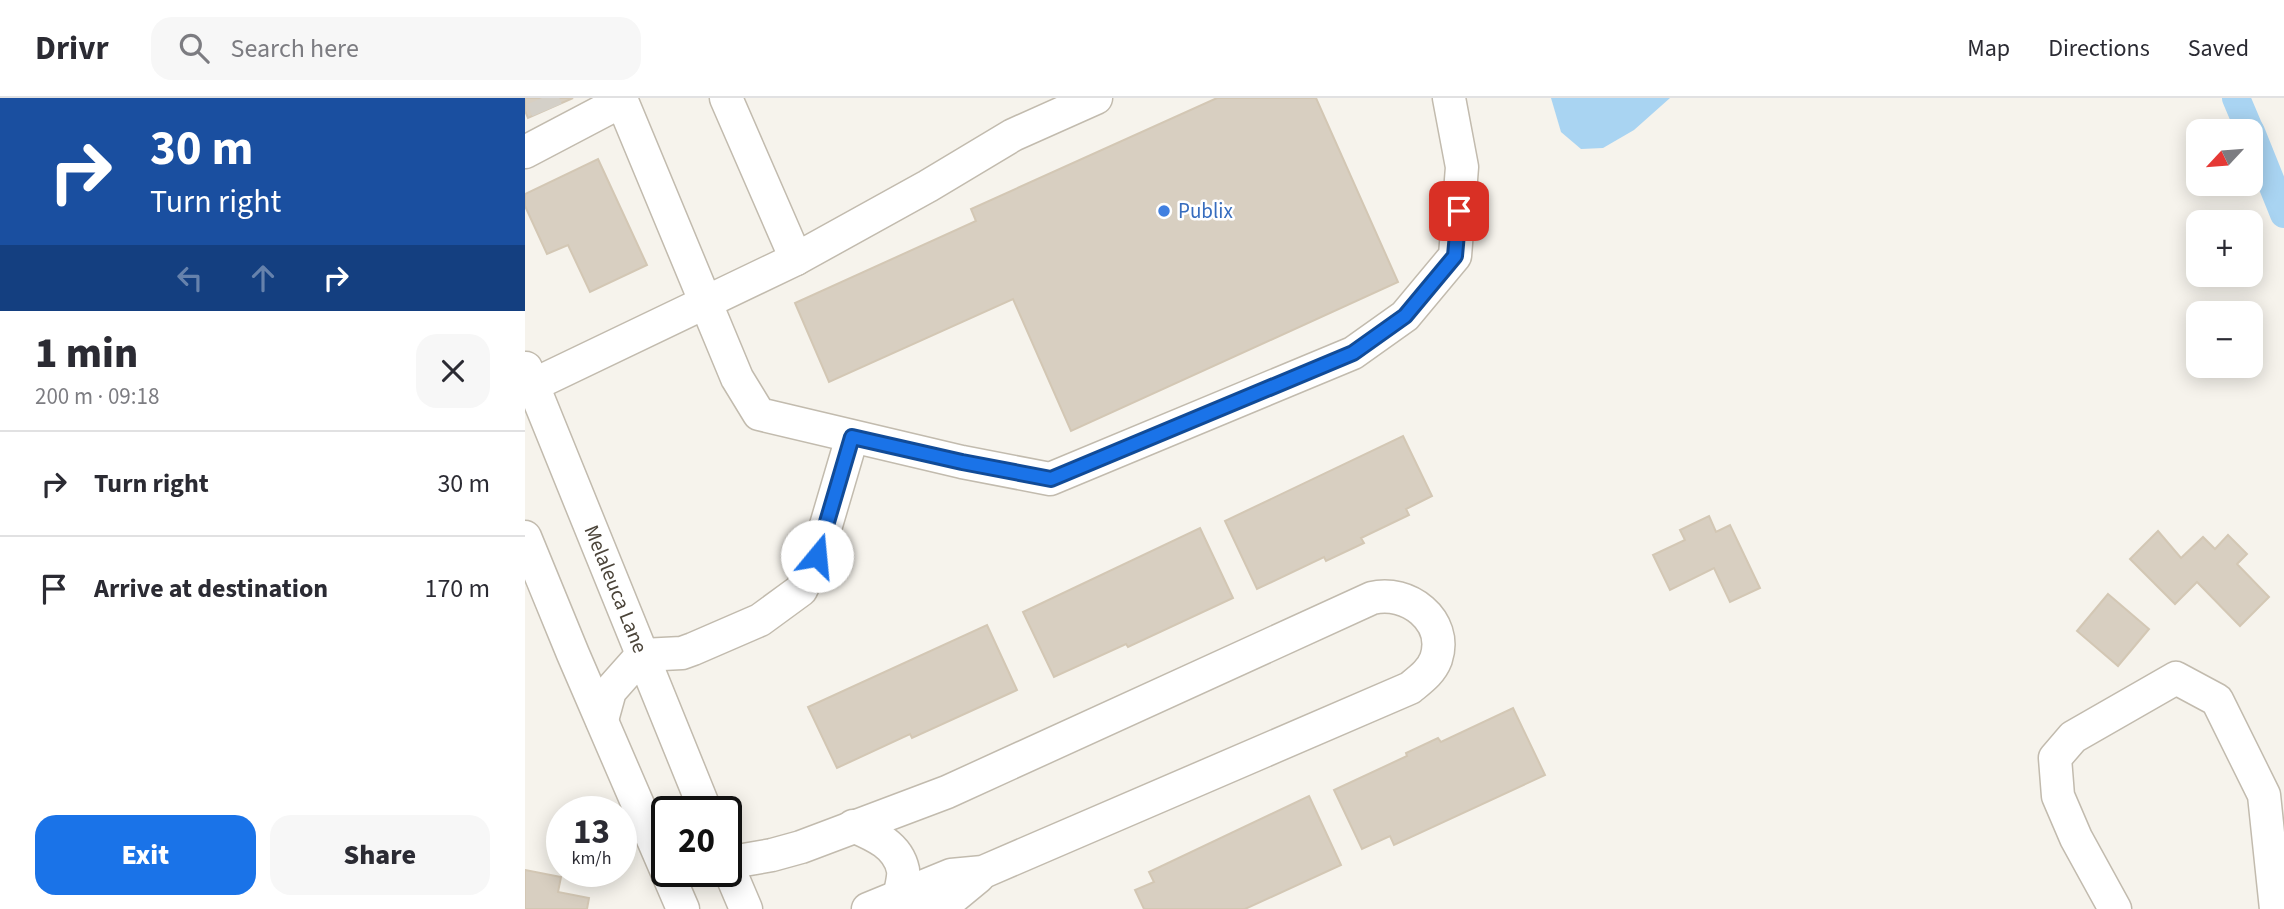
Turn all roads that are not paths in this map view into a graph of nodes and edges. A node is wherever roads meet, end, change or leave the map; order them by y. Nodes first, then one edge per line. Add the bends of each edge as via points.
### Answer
1 (726, 98) edge
2 (1096, 98) edge
3 (1449, 98) edge
4 (612, 102) edge
5 (525, 152) edge
6 (796, 259) junction
7 (707, 302) junction
8 (529, 376) edge
9 (852, 437) junction
10 (529, 557) edge
11 (642, 655) junction
12 (602, 720) junction
13 (699, 796) edge
14 (853, 826) junction
15 (742, 860) edge
16 (737, 887) edge
17 (913, 901) edge
18 (683, 909) edge
19 (746, 909) edge
20 (868, 909) edge
21 (2115, 909) edge
22 (2276, 909) edge

1 - 6 street
2 - 6 street via 1013,135
3 - 9 street via 1462,167 1455,256 1405,316 1353,353 1051,479
4 - 5 street via 552,123
4 - 7 street
6 - 7 street
7 - 8 street
7 - 9 street via 737,378 759,414
8 - 11 street, Melaleuca Lane
9 - 11 street via 817,556 801,590 760,620 682,653
10 - 12 street
11 - 12 street via 610,691
11 - 13 street, Melaleuca Lane
12 - 18 street
14 - 15 street via 801,847
14 - 17 street via 892,848
14 - 17 street via 947,792 1372,598 1404,598 1431,620 1436,657 1427,675 1410,688 983,872 951,875
16 - 19 street
17 - 20 street
21 - 22 street via 2059,796 2055,758 2073,737 2176,678 2217,700 2264,795

